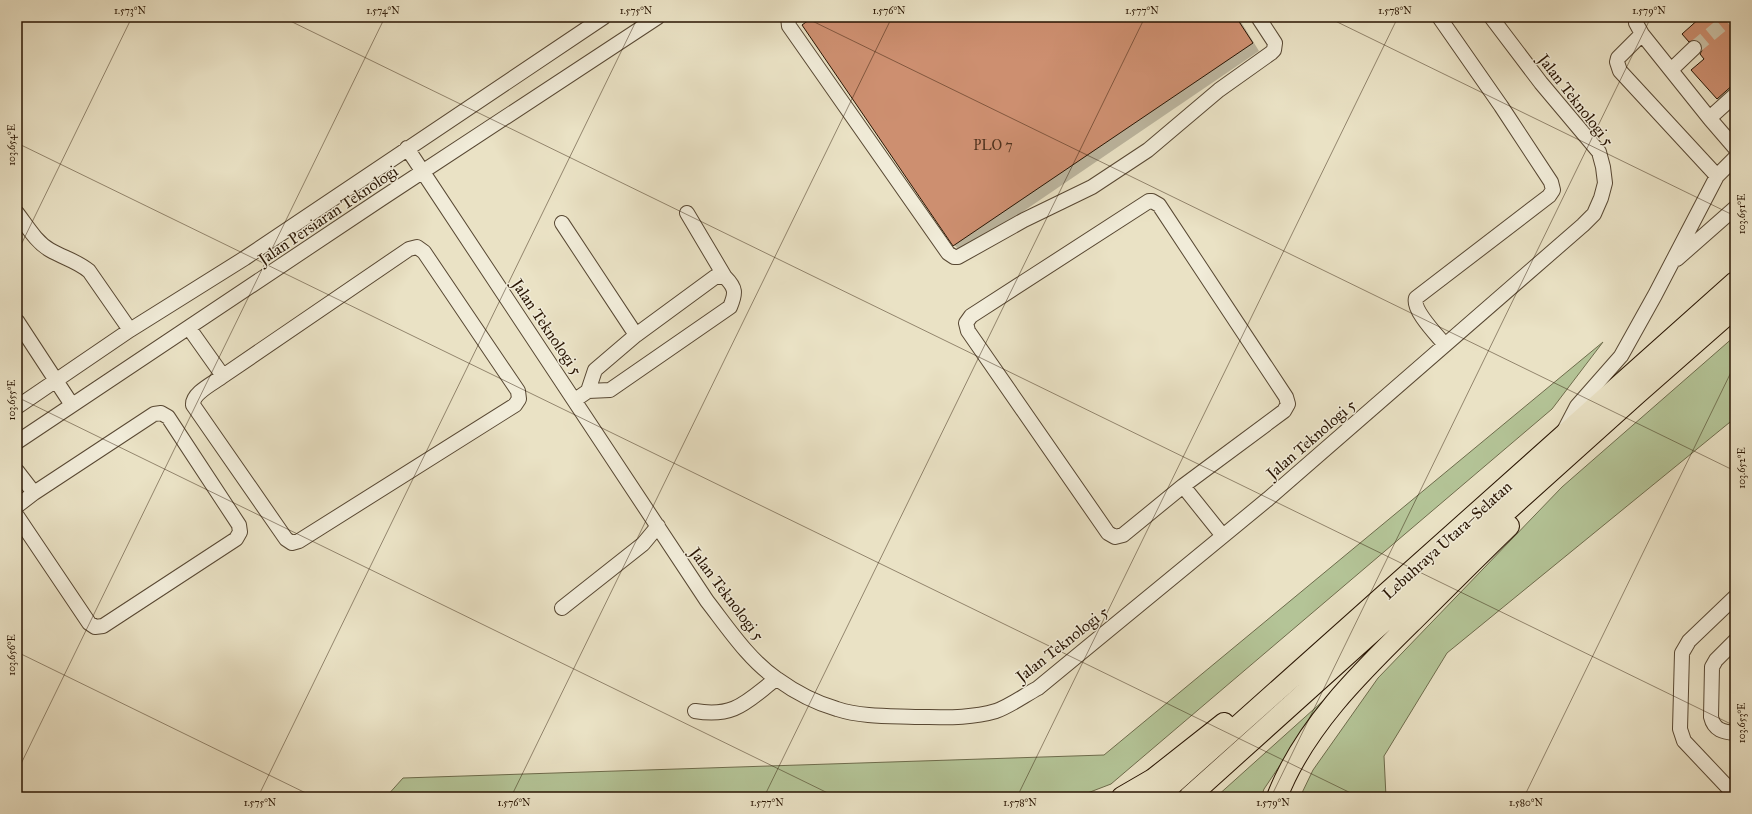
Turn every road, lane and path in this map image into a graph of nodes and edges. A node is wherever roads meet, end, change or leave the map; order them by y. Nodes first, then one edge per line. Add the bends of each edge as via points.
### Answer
1 (604, 17) edge
2 (658, 17) edge
3 (788, 17) edge
4 (1258, 17) edge
5 (1439, 17) edge
6 (1491, 17) edge
7 (1637, 17) edge
8 (1642, 34) junction
9 (1694, 48) tunnel mouth
10 (1671, 70) junction
11 (1735, 95) edge
12 (1710, 119) junction
13 (408, 148) junction
14 (1735, 148) edge
15 (1735, 158) edge
16 (423, 171) junction
17 (1718, 176) junction
18 (1735, 208) edge
19 (17, 213) edge
20 (687, 213) dead end
21 (562, 223) dead end
22 (1671, 264) junction
23 (725, 277) junction
24 (1735, 282) edge
25 (1735, 308) edge
26 (17, 321) edge
27 (189, 328) junction
28 (130, 330) junction
29 (636, 335) junction
30 (1445, 345) junction
31 (223, 376) junction
32 (57, 381) junction
33 (588, 391) junction
34 (1637, 394) junction
35 (575, 400) junction
36 (72, 405) junction
37 (17, 407) edge
38 (1558, 441) junction
39 (17, 442) edge
40 (17, 471) edge
41 (1183, 486) junction
42 (34, 493) junction
43 (17, 506) edge
44 (17, 516) edge
45 (658, 526) junction
46 (1223, 536) junction
47 (1735, 597) edge
48 (562, 608) dead end
49 (1735, 641) edge
50 (1313, 660) junction
51 (776, 679) junction
52 (695, 711) dead end
53 (1735, 733) edge
54 (1735, 795) edge
55 (1122, 797) edge
56 (1158, 797) edge
57 (1189, 797) edge
58 (1277, 797) edge

1 - 13 street, Jalan Persiaran Teknologi
2 - 16 street, Jalan Persiaran Teknologi
3 - 4 street via 789,26 948,253 958,257 1024,220 1092,187 1148,150 1219,90 1271,53 1275,43
5 - 30 street via 1501,106 1551,182 1553,190 1549,196 1416,298 1417,310
6 - 30 street, Jalan Teknologi 5 via 1598,152 1605,183 1594,214 1583,226
7 - 8 street via 1636,23
8 - 10 street
8 - 17 street via 1618,58 1620,71
9 - 10 street
10 - 12 street
11 - 12 street
12 - 14 street
13 - 16 street, Jalan Teknologi 5
13 - 28 street, Jalan Persiaran Teknologi via 245,258
15 - 17 street
16 - 27 street, Jalan Persiaran Teknologi
16 - 35 street, Jalan Teknologi 5
17 - 22 street
18 - 22 street
19 - 28 street via 40,242 89,271
20 - 23 street
21 - 29 street
22 - 38 street via 1621,356 1577,406
23 - 29 street via 715,277
23 - 33 street via 732,284 735,295 730,307 610,390
24 - 38 highway, Lebuhraya Utara–Selatan
25 - 34 highway, Lebuhraya Utara–Selatan
26 - 32 street
27 - 31 street
27 - 36 street, Jalan Persiaran Teknologi
28 - 32 street, Jalan Persiaran Teknologi
29 - 33 street via 595,370
30 - 46 street, Jalan Teknologi 5
31 - 31 street via 409,249 417,247 424,252 518,391 519,399 515,406 292,543 286,539 193,406 197,395
32 - 36 street
32 - 37 street, Jalan Persiaran Teknologi
33 - 35 street
34 - 57 highway, Lebuhraya Utara–Selatan
34 - 58 highway via 1591,449 1522,513 1358,676 1307,740
35 - 45 street, Jalan Teknologi 5
36 - 39 street, Jalan Persiaran Teknologi
38 - 50 highway, Lebuhraya Utara–Selatan
40 - 42 street
41 - 41 street via 1123,535 1111,536 966,327 971,316 1152,200 1159,205 1288,401 1284,411
41 - 46 street
42 - 43 street
42 - 44 street via 154,414 161,413 168,417 238,525 240,532 236,539 103,626 96,627 89,623
45 - 48 street via 643,544
45 - 51 street, Jalan Teknologi 5 via 707,601 738,642
46 - 51 street, Jalan Teknologi 5 via 1038,688 997,710 954,718 857,714 819,703
47 - 54 street via 1689,641 1682,653 1680,729 1684,741
49 - 53 street via 1712,667 1711,717 1718,730
50 - 55 highway via 1256,698 1153,778
50 - 56 highway, Lebuhraya Utara–Selatan
51 - 52 street via 730,711 709,714

